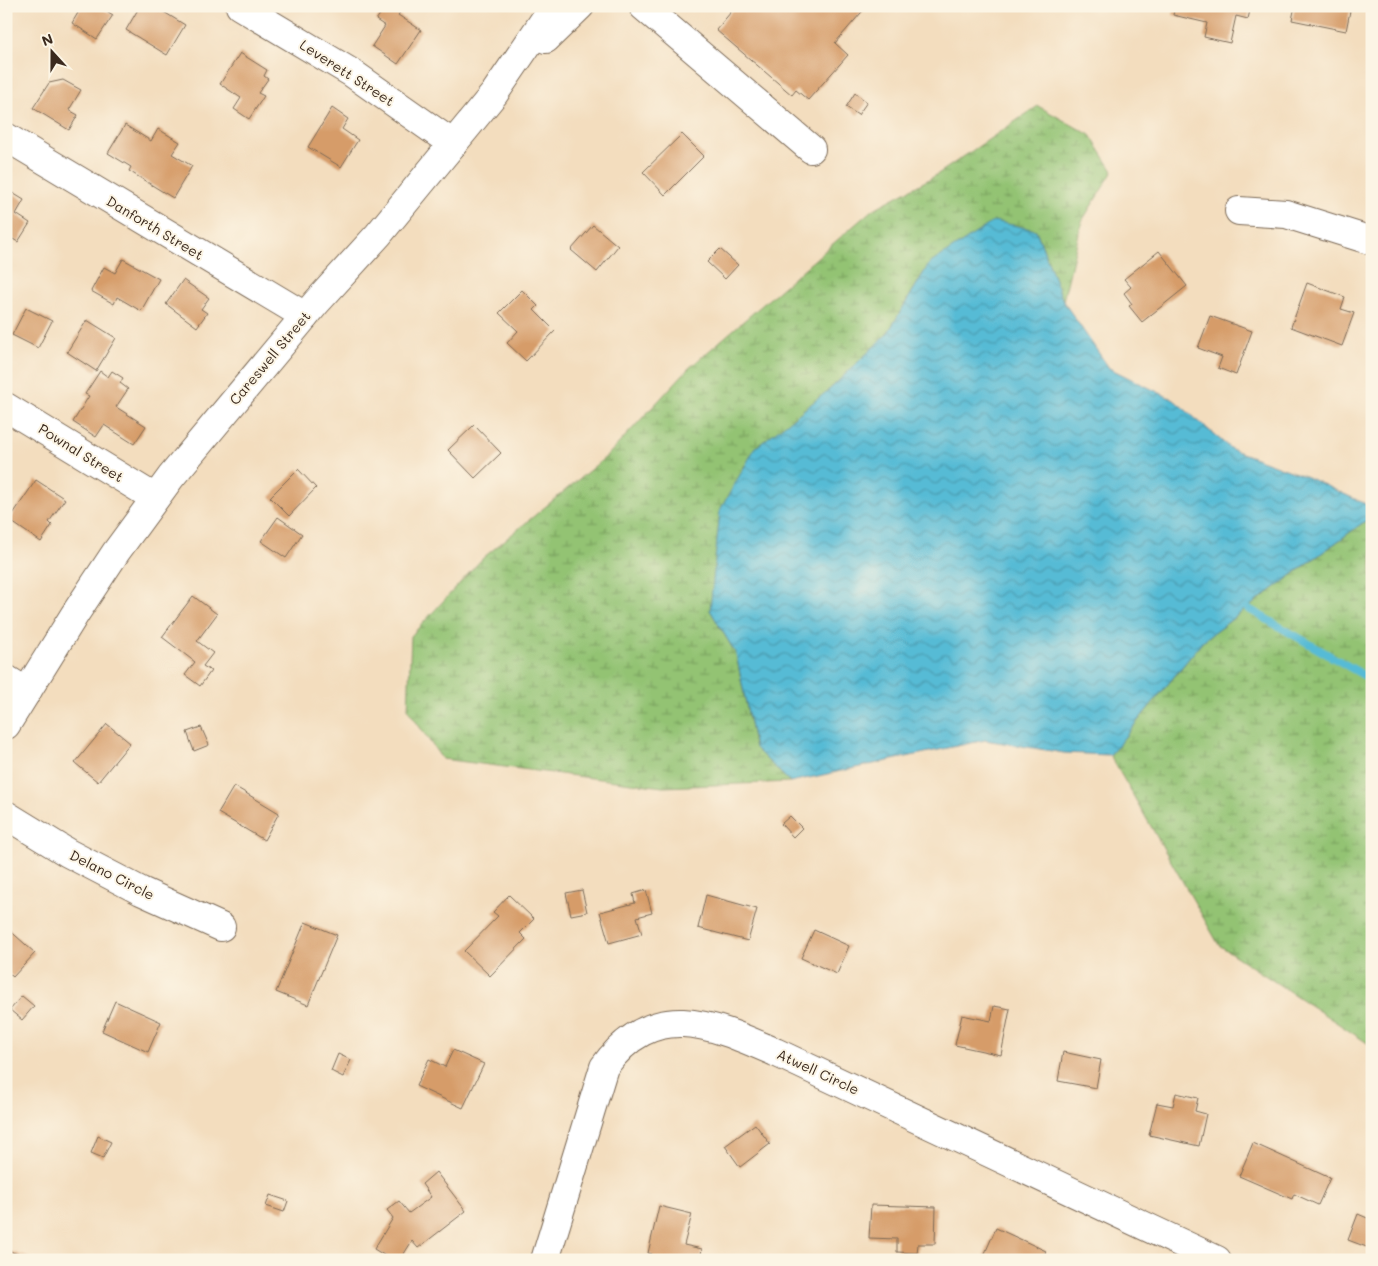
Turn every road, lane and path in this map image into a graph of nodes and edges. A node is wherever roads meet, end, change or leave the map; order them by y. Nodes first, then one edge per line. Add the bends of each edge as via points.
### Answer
1 (240, 6) edge
2 (554, 6) edge
3 (580, 6) edge
4 (652, 10) edge
5 (511, 72) junction
6 (6, 137) edge
7 (452, 144) junction
8 (811, 150) dead end
9 (1239, 211) dead end
10 (1372, 241) edge
11 (305, 316) junction
12 (6, 407) edge
13 (155, 498) junction
14 (17, 685) edge
15 (6, 725) edge
16 (6, 815) edge
17 (221, 927) dead end
18 (545, 1260) edge
19 (1218, 1260) edge

1 - 7 street, Leverett Street via 352,73
2 - 5 street, Careswell Street
3 - 5 street
4 - 8 street
5 - 7 street, Careswell Street
6 - 11 street, Danforth Street
7 - 11 street, Careswell Street via 378,235
9 - 10 street via 1286,214
11 - 13 street, Careswell Street
12 - 13 street, Pownal Street
13 - 14 street, Careswell Street via 85,598
14 - 15 street, Careswell Street
16 - 17 street, Delano Circle via 141,892
18 - 19 street, Atwell Circle via 604,1067 615,1052 638,1034 667,1023 688,1022 727,1031 775,1052

